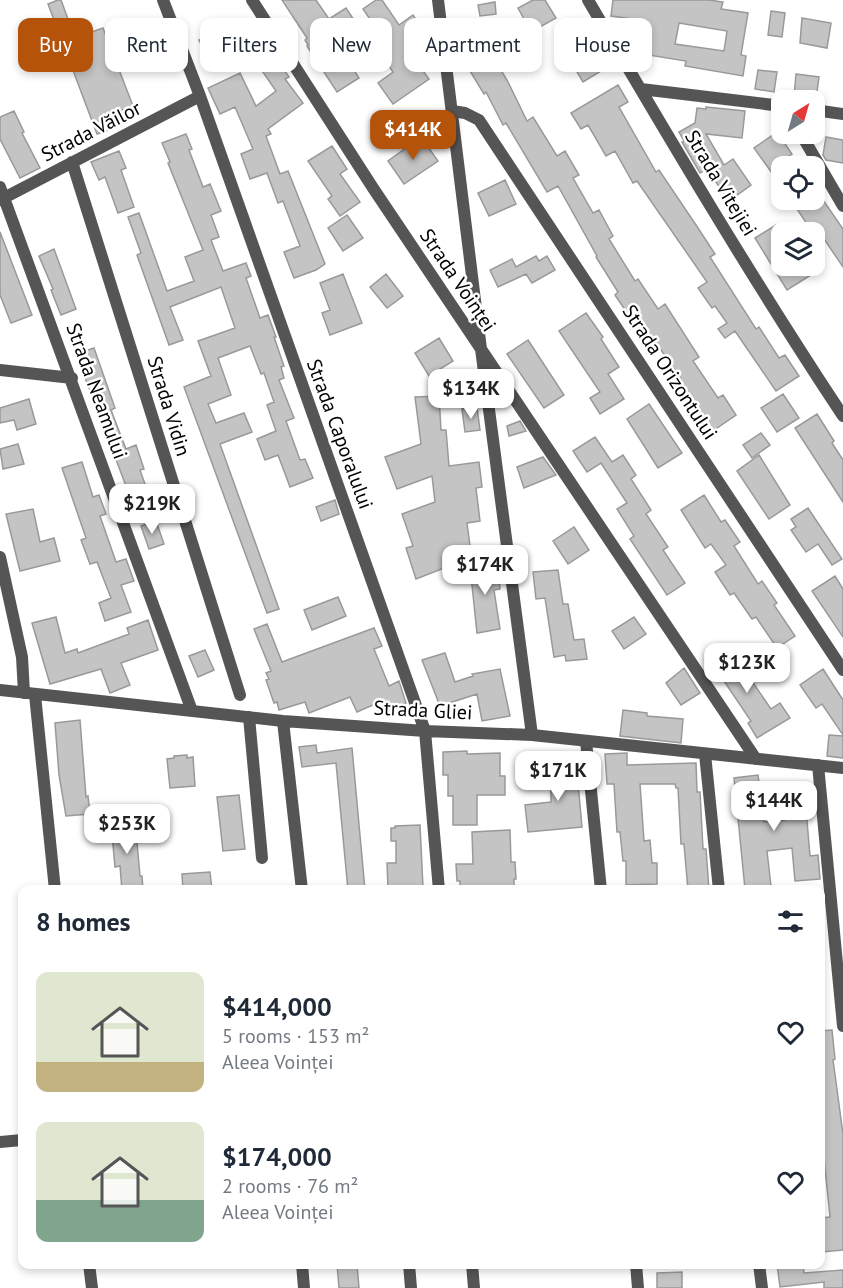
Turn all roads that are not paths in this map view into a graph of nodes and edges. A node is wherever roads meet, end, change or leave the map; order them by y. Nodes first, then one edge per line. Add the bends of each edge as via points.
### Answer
1 (163, 0) edge
2 (252, 0) edge
3 (438, 0) edge
4 (588, 0) edge
5 (641, 89) junction
6 (200, 96) junction
7 (771, 105) edge
8 (452, 111) junction
9 (825, 112) edge
10 (843, 114) edge
11 (807, 144) edge
12 (72, 162) junction
13 (1, 195) edge
14 (843, 206) edge
15 (481, 349) junction
16 (0, 370) edge
17 (72, 378) junction
18 (843, 416) edge
19 (0, 557) edge
20 (843, 670) edge
21 (0, 690) edge
22 (29, 694) junction
23 (240, 695) dead end
24 (192, 711) junction
25 (249, 717) junction
26 (282, 721) junction
27 (425, 731) junction
28 (532, 735) junction
29 (586, 741) junction
30 (705, 754) junction
31 (756, 759) junction
32 (818, 765) junction
33 (843, 768) edge
34 (262, 858) dead end
35 (54, 885) edge
36 (301, 885) edge
37 (439, 885) edge
38 (600, 885) edge
39 (718, 885) edge
40 (843, 1026) edge
41 (18, 1140) edge
42 (0, 1142) edge
43 (90, 1269) edge
44 (302, 1269) edge
45 (409, 1269) edge
46 (472, 1269) edge
47 (636, 1269) edge
48 (760, 1269) edge
49 (92, 1288) edge
50 (304, 1288) edge
51 (411, 1288) edge
52 (474, 1288) edge
53 (638, 1288) edge
54 (762, 1288) edge

1 - 6 street, Strada Caporalului
2 - 15 street, Strada Voinței
3 - 8 street
4 - 5 street, Strada Vitejiei
5 - 7 street
5 - 18 street, Strada Vitejiei
6 - 12 street, Strada Văilor
6 - 27 street, Strada Caporalului
8 - 15 street
8 - 20 street, Strada Orizontului via 479,120
9 - 10 street
11 - 14 street
12 - 13 street, Strada Văilor
12 - 23 street, Strada Vidin
13 - 17 street, Strada Neamului
15 - 28 street
15 - 31 street, Strada Voinței
16 - 17 street
17 - 24 street, Strada Neamului
19 - 22 street
21 - 22 street, Strada Gliei
22 - 24 street, Strada Gliei
22 - 35 street
24 - 25 street, Strada Gliei
25 - 26 street, Strada Gliei
25 - 34 street
26 - 27 street, Strada Gliei
26 - 36 street
27 - 28 street, Strada Gliei
27 - 37 street, Strada Caporalului
28 - 29 street, Strada Gliei
29 - 30 street, Strada Gliei
29 - 38 street
30 - 31 street, Strada Gliei
30 - 39 street
31 - 32 street, Strada Gliei
32 - 33 street, Strada Gliei
32 - 40 street
41 - 42 street
43 - 49 street
44 - 50 street
45 - 51 street
46 - 52 street
47 - 53 street
48 - 54 street

